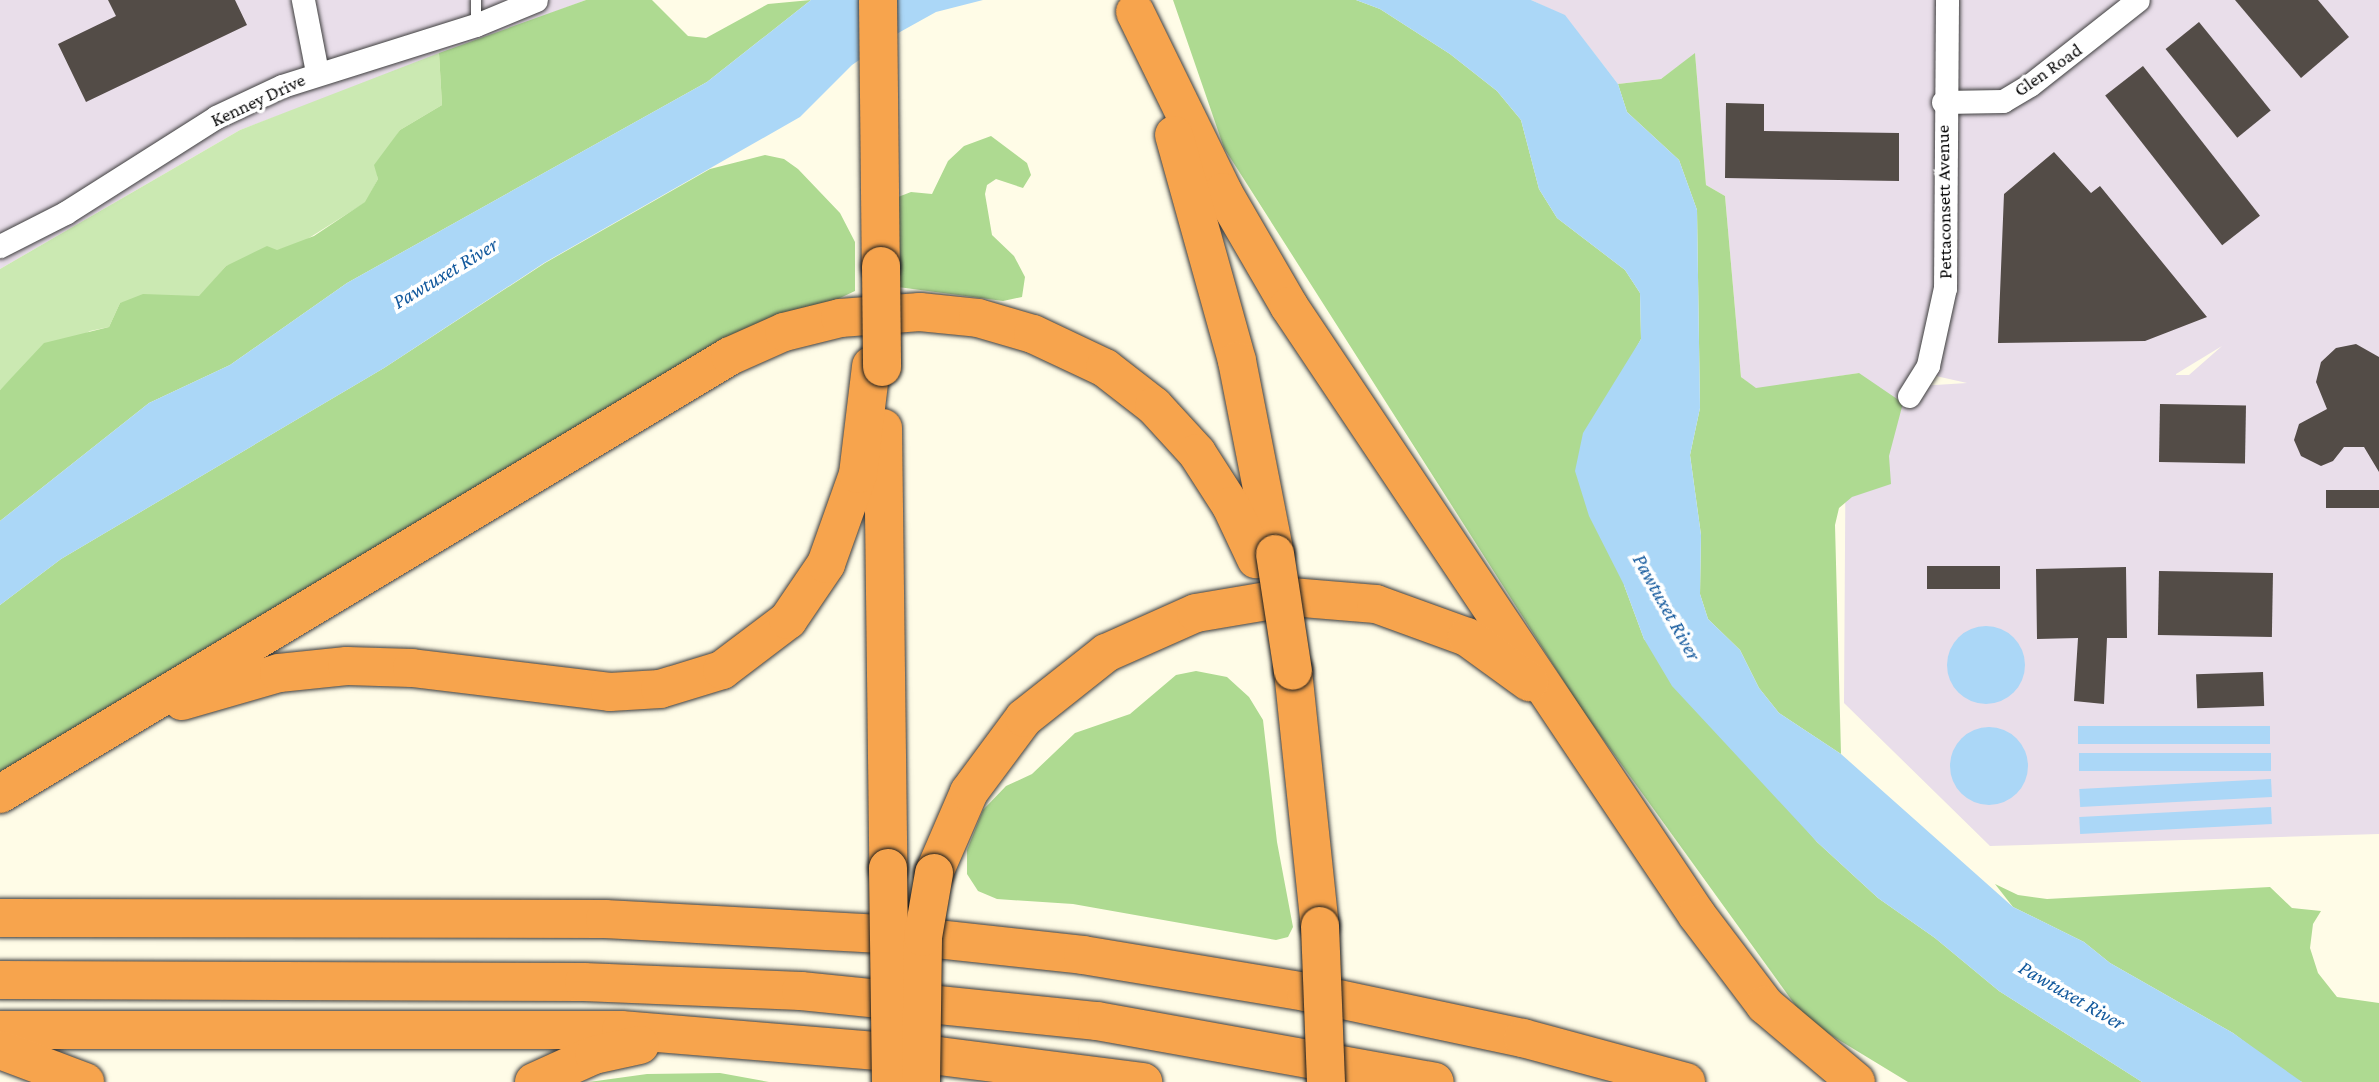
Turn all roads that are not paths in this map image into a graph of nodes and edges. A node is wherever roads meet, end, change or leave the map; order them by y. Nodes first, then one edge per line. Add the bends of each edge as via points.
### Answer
1 (303, 0) edge
2 (476, 0) edge
3 (536, 0) edge
4 (878, 0) edge
5 (1947, 0) edge
6 (2138, 0) edge
7 (1133, 6) edge
8 (476, 24) junction
9 (317, 72) junction
10 (1943, 102) junction
11 (0, 246) edge
12 (877, 367) junction
13 (1909, 396) dead end
14 (1265, 557) junction
15 (1573, 729) junction
16 (13, 787) edge
17 (0, 918) edge
18 (0, 980) edge
19 (0, 1030) edge
20 (794, 1043) junction
21 (0, 1050) edge
22 (85, 1082) edge
23 (534, 1082) edge
24 (891, 1082) edge
25 (921, 1082) edge
26 (1143, 1082) edge
27 (1326, 1082) edge
28 (1435, 1082) edge
29 (1686, 1082) edge
30 (1856, 1082) edge

1 - 9 street
2 - 8 lane
3 - 8 street, Kenney Drive
4 - 12 highway, bridge via 881,266
5 - 10 street, Pettaconsett Avenue
6 - 10 street, Glen Road via 2003,101
7 - 14 highway via 1217,282
7 - 15 highway via 1265,268
8 - 9 street, Kenney Drive
9 - 11 street, Kenney Drive via 216,117 65,213
10 - 13 street, Pettaconsett Avenue via 1945,288 1928,365
12 - 16 highway via 858,474 826,565 788,621 722,670 676,685 627,692 393,667 301,669 235,683 177,703
12 - 24 highway, bridge
14 - 16 highway via 1197,453 1154,406 1105,368 1033,334 978,318 920,312 840,318 784,332 730,356
14 - 27 highway, bridge via 1293,671 1320,926
15 - 25 highway, bridge via 1498,656 1414,615 1354,601 1312,597 1224,606 1135,637 1050,694 1012,731 977,777 953,822 934,873 923,937
15 - 30 highway via 1740,977 1800,1038
17 - 29 highway via 606,919 900,935 1083,956 1282,987 1522,1038
18 - 28 highway via 571,981 801,991 1097,1021
19 - 20 highway via 621,1030
20 - 23 highway via 635,1046 594,1055
20 - 26 highway via 975,1059
21 - 22 highway

